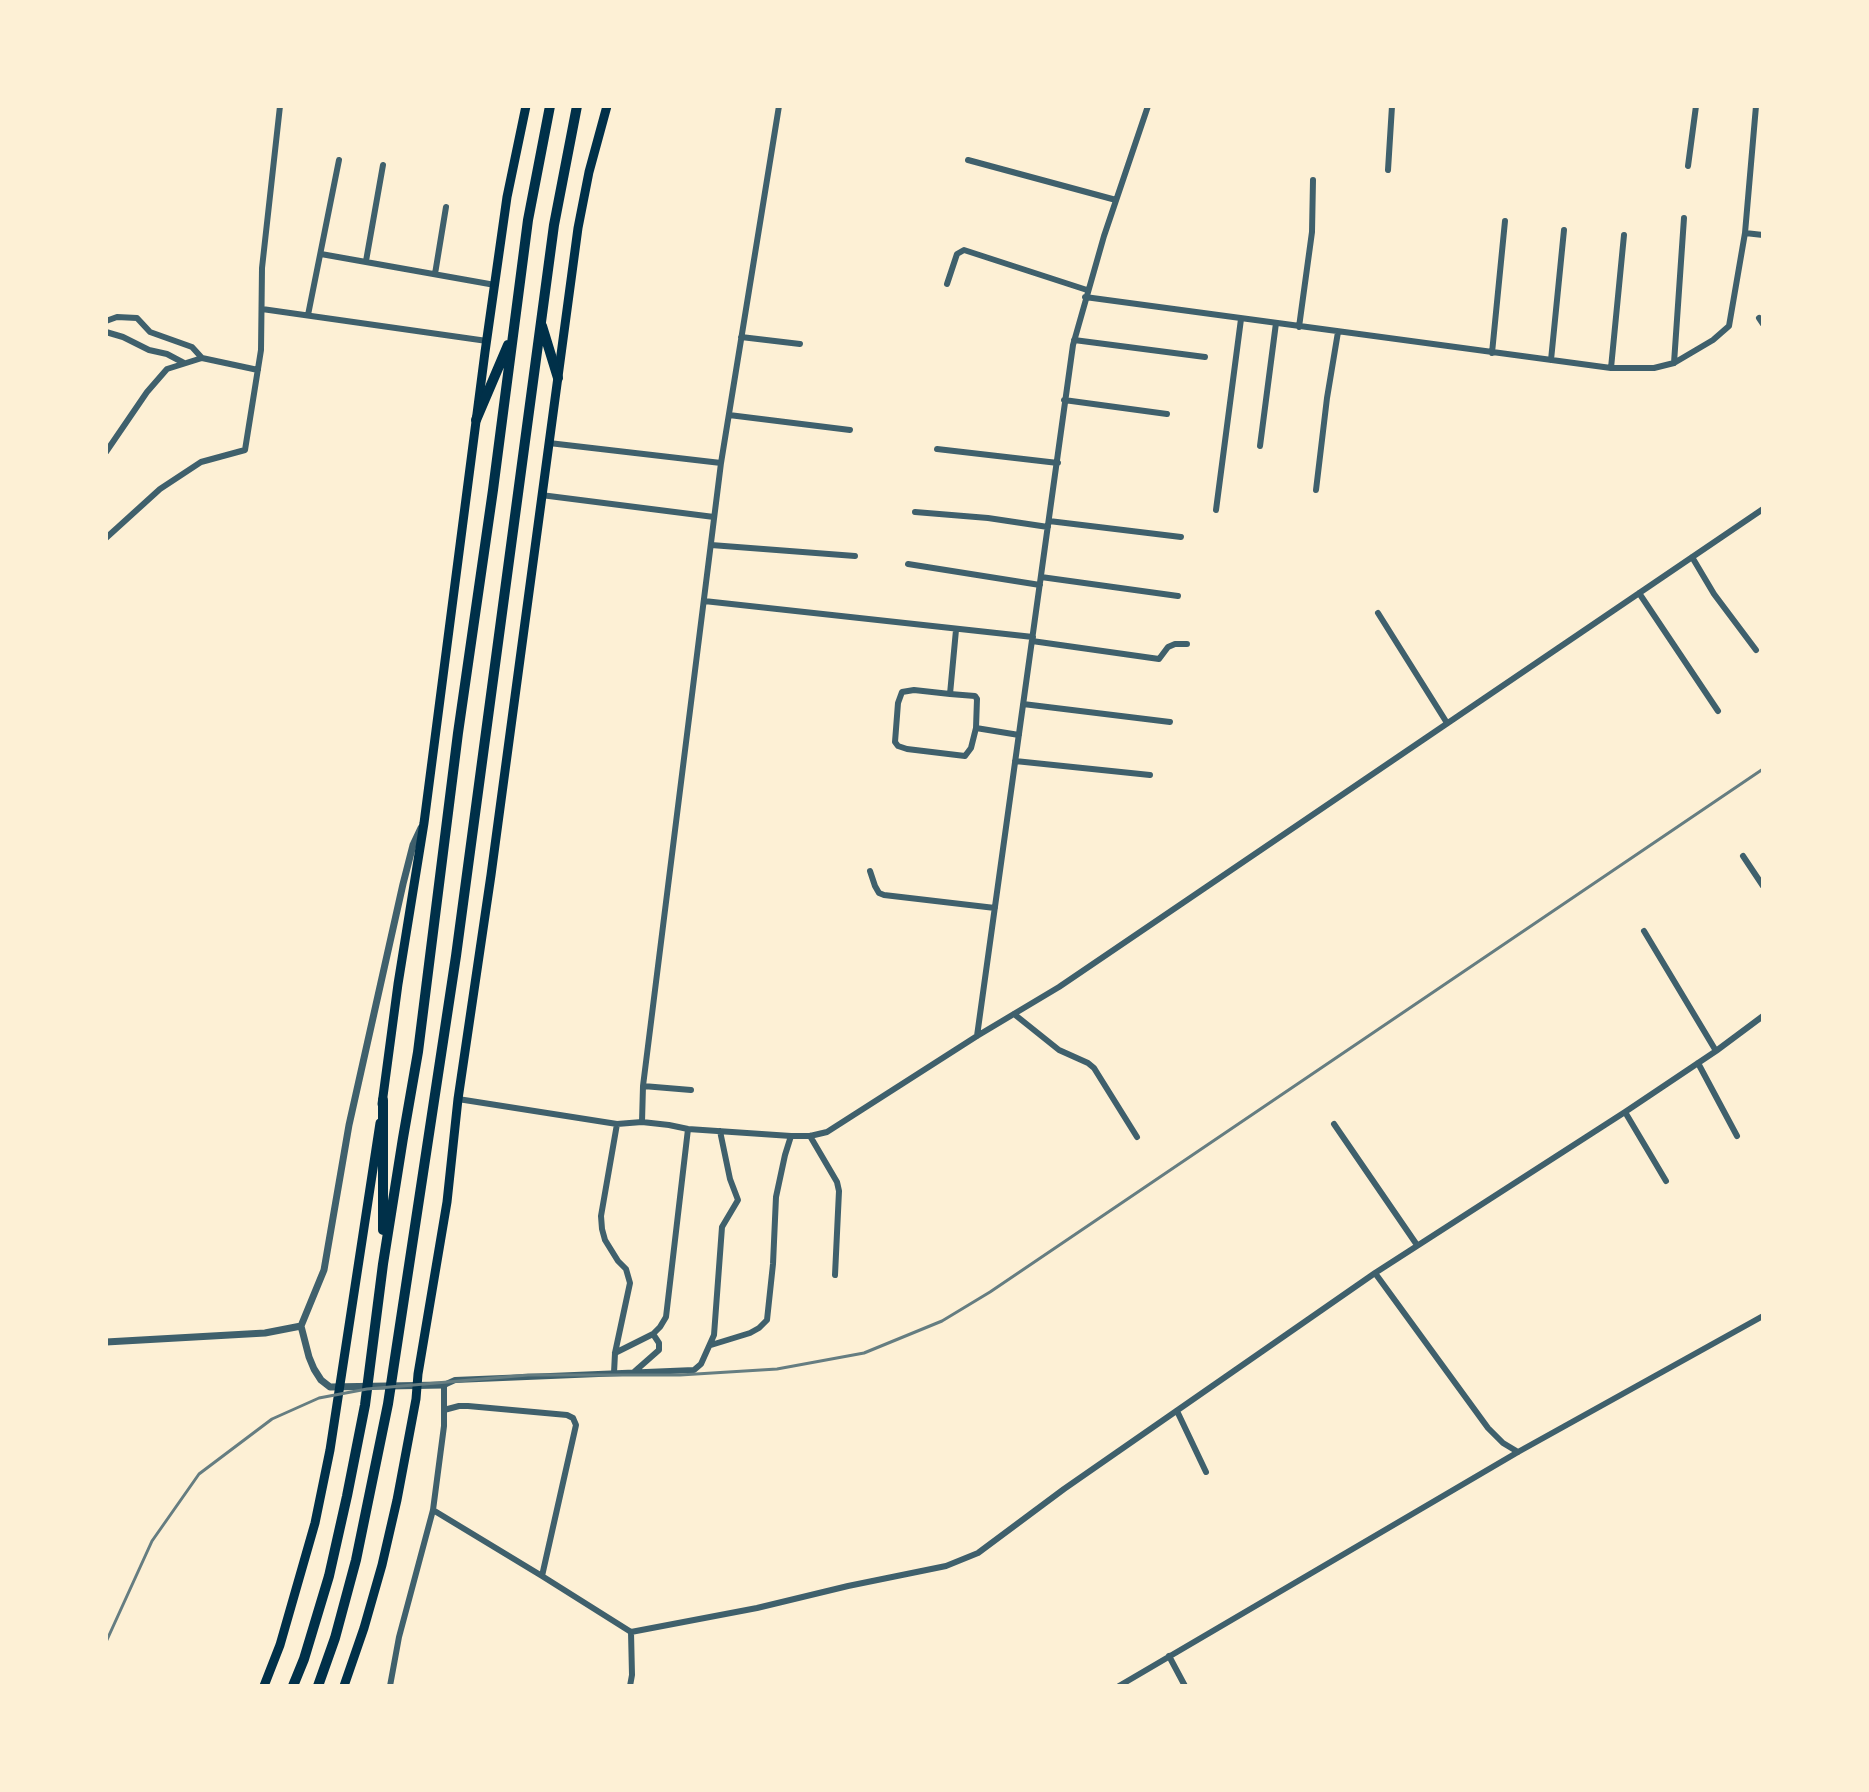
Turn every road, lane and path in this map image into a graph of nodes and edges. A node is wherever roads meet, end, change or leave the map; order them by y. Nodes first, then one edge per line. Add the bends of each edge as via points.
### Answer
1 (280, 106) edge
2 (526, 106) edge
3 (550, 106) edge
4 (577, 106) edge
5 (607, 106) edge
6 (779, 106) edge
7 (1148, 106) edge
8 (1392, 106) edge
9 (1696, 106) edge
10 (1756, 106) edge
11 (339, 160) dead end
12 (968, 160) dead end
13 (383, 165) dead end
14 (1688, 166) dead end
15 (1388, 170) dead end
16 (1313, 180) dead end
17 (1116, 200) junction
18 (446, 207) dead end
19 (1684, 218) dead end
20 (1505, 221) dead end
21 (1564, 230) dead end
22 (1745, 233) junction
23 (1624, 235) dead end
24 (1763, 235) edge
25 (321, 254) junction
26 (366, 261) junction
27 (435, 274) junction
28 (947, 284) dead end
29 (495, 285) junction
30 (1086, 294) junction
31 (262, 309) junction
32 (308, 315) junction
33 (1241, 319) junction
34 (540, 320) junction
35 (106, 321) edge
36 (1276, 323) junction
37 (1299, 327) junction
38 (106, 332) edge
39 (514, 332) junction
40 (1338, 332) junction
41 (741, 337) junction
42 (1074, 340) junction
43 (487, 341) junction
44 (800, 344) dead end
45 (1492, 353) junction
46 (1205, 357) dead end
47 (202, 358) junction
48 (1551, 360) junction
49 (184, 363) junction
50 (1674, 363) junction
51 (1611, 368) junction
52 (258, 370) junction
53 (558, 378) junction
54 (1064, 400) junction
55 (1167, 414) dead end
56 (729, 415) junction
57 (476, 420) junction
58 (850, 430) dead end
59 (549, 443) junction
60 (1260, 446) dead end
61 (937, 449) dead end
62 (106, 452) edge
63 (721, 463) junction
64 (1058, 463) junction
65 (1316, 490) dead end
66 (541, 495) junction
67 (1763, 509) edge
68 (1216, 510) dead end
69 (915, 512) dead end
70 (714, 517) junction
71 (1049, 524) junction
72 (1181, 537) dead end
73 (106, 538) edge
74 (711, 545) junction
75 (855, 556) dead end
76 (1692, 557) junction
77 (908, 564) dead end
78 (1041, 581) junction
79 (1639, 593) junction
80 (1178, 596) dead end
81 (704, 601) junction
82 (1378, 613) dead end
83 (956, 630) junction
84 (1033, 639) junction
85 (1187, 644) dead end
86 (1756, 650) dead end
87 (950, 694) junction
88 (1023, 704) junction
89 (1718, 711) dead end
90 (1170, 722) dead end
91 (1447, 723) junction
92 (976, 728) junction
93 (1019, 735) junction
94 (1015, 761) junction
95 (1150, 775) dead end
96 (424, 823) junction
97 (1743, 856) dead end
98 (870, 871) dead end
99 (1763, 886) edge
100 (995, 908) junction
101 (1644, 931) dead end
102 (1014, 1014) junction
103 (1763, 1016) edge
104 (977, 1036) junction
105 (1716, 1051) junction
106 (1698, 1063) junction
107 (643, 1086) junction
108 (691, 1090) dead end
109 (458, 1099) junction
110 (383, 1100) junction
111 (1625, 1112) junction
112 (642, 1122) junction
113 (617, 1124) junction
114 (1334, 1124) dead end
115 (688, 1129) junction
116 (720, 1131) junction
117 (791, 1136) junction
118 (810, 1136) junction
119 (1737, 1136) dead end
120 (1137, 1137) dead end
121 (1666, 1181) dead end
122 (1417, 1245) junction
123 (383, 1264) junction
124 (1375, 1273) junction
125 (835, 1275) dead end
126 (1763, 1316) edge
127 (301, 1326) junction
128 (653, 1334) junction
129 (106, 1342) edge
130 (711, 1345) junction
131 (615, 1353) junction
132 (634, 1372) junction
133 (614, 1373) junction
134 (444, 1385) junction
135 (444, 1410) junction
136 (1177, 1411) junction
137 (1518, 1452) junction
138 (1206, 1472) dead end
139 (433, 1510) junction
140 (542, 1576) junction
141 (631, 1632) junction
142 (1169, 1656) junction
143 (264, 1686) edge
144 (293, 1686) edge
145 (318, 1686) edge
146 (344, 1686) edge
147 (390, 1686) edge
148 (630, 1686) edge
149 (1119, 1686) edge
150 (1185, 1686) edge

1 - 31 street
2 - 29 main road
3 - 39 highway
4 - 34 highway
5 - 53 main road via 578,228
6 - 41 street
7 - 17 street
8 - 15 street
9 - 14 street
10 - 22 street
11 - 25 street
12 - 17 street
13 - 26 street
16 - 37 street
17 - 30 street
18 - 27 street
19 - 50 street
20 - 45 street
21 - 48 street
22 - 24 street
22 - 50 street via 1729,326
23 - 51 street
25 - 26 street
25 - 32 street
26 - 27 street
27 - 29 street
28 - 30 street via 957,254 964,250
29 - 43 main road
30 - 33 street
30 - 42 street
31 - 32 street
31 - 52 street
32 - 43 street
33 - 36 street
33 - 68 street
34 - 53 highway
34 - 145 highway via 456,956 393,1374 356,1560
35 - 47 street via 137,318 150,332 192,347
36 - 37 street
36 - 60 street
37 - 40 street
38 - 49 street
39 - 57 highway
39 - 123 highway via 418,1052
40 - 45 street
40 - 65 street
41 - 44 street
41 - 56 street
42 - 46 street
42 - 54 street
43 - 57 main road
45 - 48 street
47 - 49 street
47 - 52 street
48 - 51 street
49 - 62 street via 167,369
50 - 51 street
52 - 73 street via 245,450 201,462 160,489
53 - 59 main road
54 - 55 street
54 - 64 street
56 - 58 street
56 - 63 street
57 - 96 main road
59 - 63 street
59 - 66 main road
61 - 64 street
63 - 70 street
64 - 71 street
66 - 70 street
66 - 109 main road
67 - 76 street
69 - 71 street
70 - 74 street
71 - 72 street
71 - 78 street
74 - 75 street
74 - 81 street
76 - 79 street
76 - 86 street
77 - 78 street
78 - 80 street
78 - 84 street
79 - 89 street
79 - 91 street
81 - 83 street
81 - 107 street
82 - 91 street
83 - 84 street
83 - 87 street
84 - 85 street via 1159,659 1168,647
84 - 88 street
87 - 92 street via 975,696
87 - 92 street via 902,692 898,746 965,756
88 - 90 street
88 - 93 street
91 - 102 street
92 - 93 street
93 - 94 street
94 - 95 street
94 - 100 street
96 - 110 main road
96 - 127 street via 413,845 394,921 349,1125 324,1270
97 - 99 street
98 - 100 street via 884,895
100 - 104 street
101 - 105 street
102 - 104 street
102 - 120 street via 1059,1050 1094,1068
103 - 105 street
104 - 118 street via 827,1132
105 - 106 street
106 - 111 street
106 - 119 street
107 - 108 street
107 - 112 street
109 - 113 street
109 - 146 main road via 447,1202 397,1500
110 - 123 highway
110 - 143 main road via 330,1450 315,1523
111 - 121 street
111 - 122 street
112 - 113 street
112 - 115 street
113 - 131 street via 601,1216 605,1240 630,1283
114 - 122 street
115 - 116 street
115 - 128 street via 666,1317
116 - 117 street
116 - 130 street via 738,1201 722,1226
117 - 118 street
117 - 130 street via 776,1197 767,1320 750,1333
118 - 125 street via 839,1191
122 - 124 street
123 - 144 highway via 347,1496 329,1576
124 - 136 street
124 - 137 street via 1488,1428
126 - 137 street
127 - 129 street via 265,1333
127 - 134 street via 314,1369 330,1387
128 - 131 street
128 - 132 street via 659,1350
130 - 132 street via 694,1370
131 - 133 street
132 - 133 street
133 - 134 street via 455,1380
134 - 135 street
135 - 139 street
135 - 140 street via 468,1406 573,1418 576,1425
136 - 138 street
136 - 141 street via 968,1558
137 - 142 street
139 - 140 street
139 - 147 street
140 - 141 street
141 - 148 street
142 - 149 street
142 - 150 street

